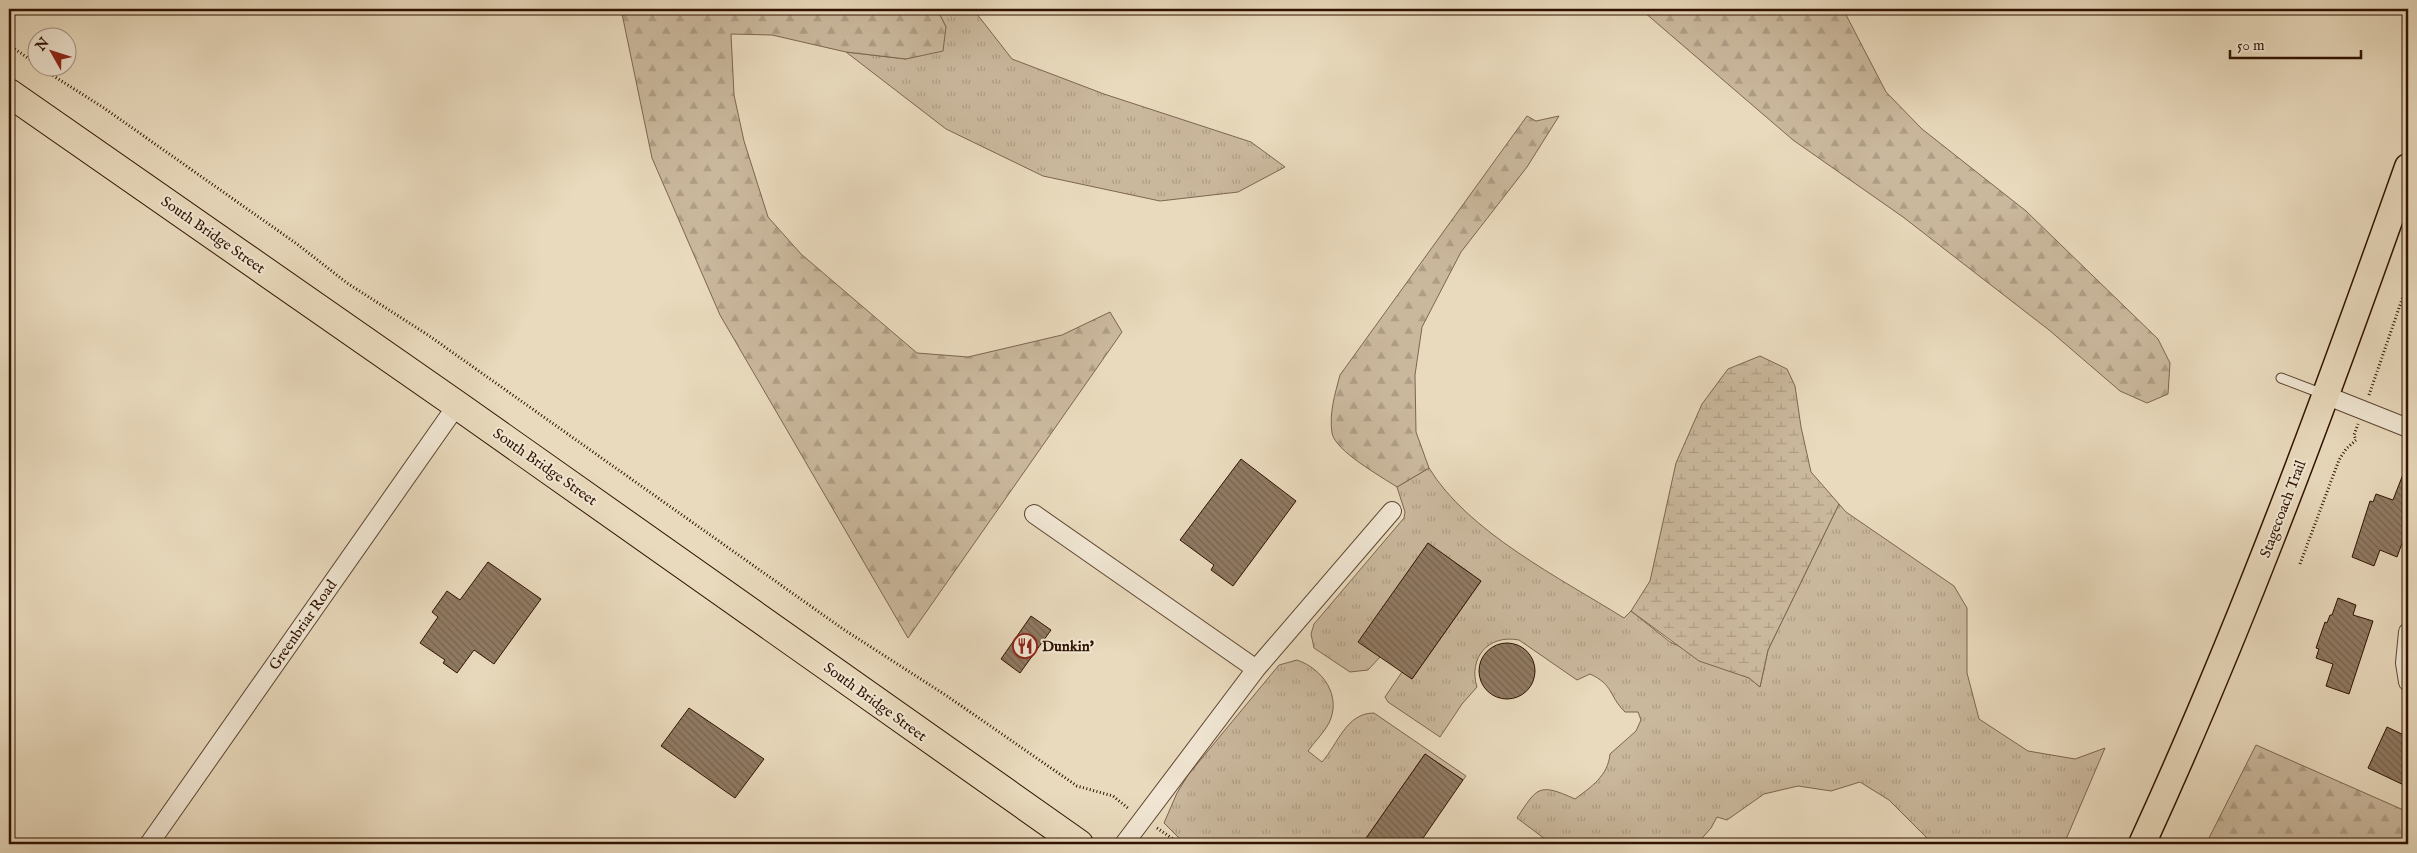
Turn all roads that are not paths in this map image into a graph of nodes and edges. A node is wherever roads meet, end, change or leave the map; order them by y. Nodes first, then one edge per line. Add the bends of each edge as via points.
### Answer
1 (9, 93) edge
2 (2408, 167) edge
3 (2281, 378) dead end
4 (2325, 395) junction
5 (457, 405) junction
6 (2408, 428) edge
7 (1392, 511) dead end
8 (1034, 514) dead end
9 (2408, 632) edge
10 (1256, 669) junction
11 (2408, 682) edge
12 (149, 844) edge
13 (1079, 844) edge
14 (1124, 844) edge
15 (2142, 844) edge

1 - 5 highway, South Bridge Street
2 - 4 main road, Stagecoach Trail
3 - 4 lane
4 - 6 street
4 - 15 main road, Stagecoach Trail via 2254,586
5 - 12 street, Greenbriar Road
5 - 13 highway, South Bridge Street
7 - 10 street
8 - 10 street
9 - 11 street via 2405,663
10 - 14 street

